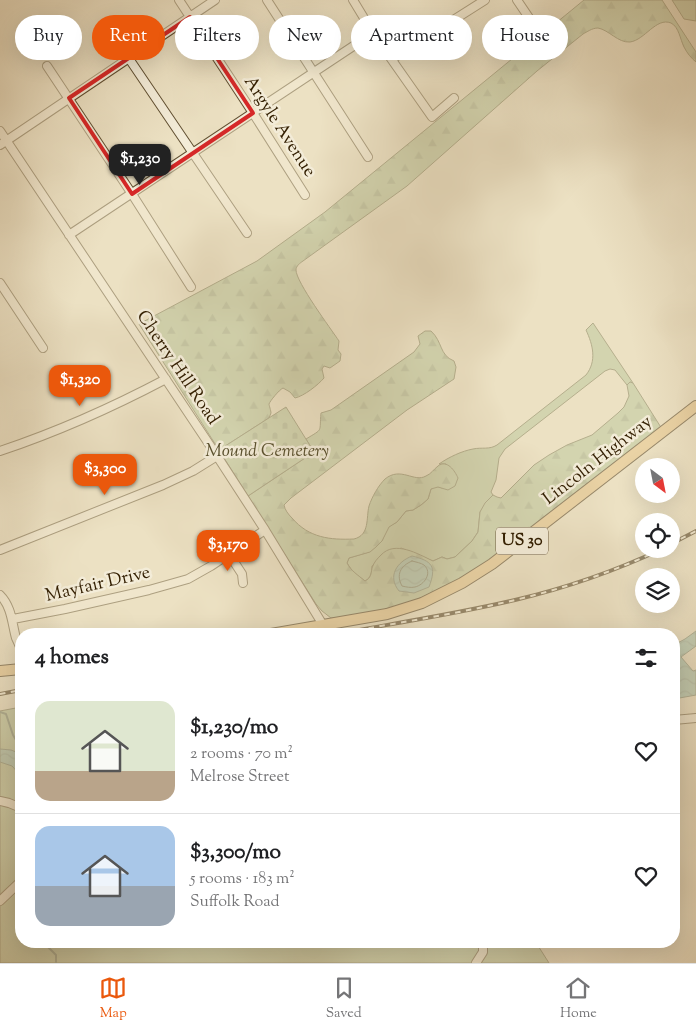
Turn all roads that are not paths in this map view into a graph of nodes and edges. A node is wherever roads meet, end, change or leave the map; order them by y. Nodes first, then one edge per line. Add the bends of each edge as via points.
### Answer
1 (179, 0) edge
2 (215, 0) edge
3 (267, 0) edge
4 (353, 0) edge
5 (485, 0) edge
6 (517, 0) edge
7 (189, 15) edge
8 (193, 15) edge
9 (362, 15) edge
10 (462, 15) edge
11 (527, 15) edge
12 (351, 47) edge
13 (126, 60) edge
14 (130, 60) edge
15 (218, 60) edge
16 (392, 60) edge
17 (47, 66) dead end
18 (313, 72) junction
19 (69, 98) junction
20 (454, 98) dead end
21 (253, 113) junction
22 (0, 131) edge
23 (3, 142) edge
24 (192, 154) junction
25 (368, 157) dead end
26 (132, 194) junction
27 (305, 195) dead end
28 (247, 233) dead end
29 (69, 235) junction
30 (0, 283) edge
31 (191, 286) dead end
32 (43, 348) dead end
33 (166, 379) junction
34 (696, 406) edge
35 (0, 451) edge
36 (218, 456) junction
37 (265, 530) junction
38 (0, 550) edge
39 (229, 554) junction
40 (244, 584) dead end
41 (0, 595) edge
42 (13, 619) junction
43 (323, 625) junction
44 (306, 628) edge
45 (15, 632) edge
46 (15, 670) edge
47 (0, 671) edge
48 (696, 718) edge
49 (680, 719) edge
50 (0, 801) edge
51 (15, 806) edge
52 (15, 887) edge
53 (0, 901) edge
54 (483, 948) edge
55 (476, 963) edge

1 - 7 street, Argyle Avenue
2 - 8 street
3 - 18 street
4 - 9 street
5 - 10 street
6 - 11 street
12 - 18 street
13 - 19 street
14 - 24 street
15 - 21 street, Argyle Avenue
16 - 20 street via 432,116
17 - 19 street
18 - 21 street
18 - 25 street
19 - 23 street
19 - 26 street
21 - 24 street
21 - 27 street, Argyle Avenue
22 - 23 street, Cherry Hill Road
23 - 29 street, Cherry Hill Road
24 - 26 street
24 - 28 street
26 - 29 street
26 - 31 street
29 - 33 street, Cherry Hill Road
30 - 32 street
33 - 35 street via 62,428
33 - 36 street, Cherry Hill Road
34 - 43 main road, Lincoln Highway / US 30 via 492,564 462,583 422,603 387,614
36 - 37 street, Cherry Hill Road
36 - 38 street via 164,485
37 - 39 street, Mayfair Drive
37 - 43 street, Cherry Hill Road
39 - 40 street via 242,574
39 - 42 street, Mayfair Drive via 188,579
41 - 42 street
42 - 45 street
43 - 44 main road, Lincoln Highway / US 30
46 - 47 main road
48 - 49 street
50 - 51 street
52 - 53 street
54 - 55 street

